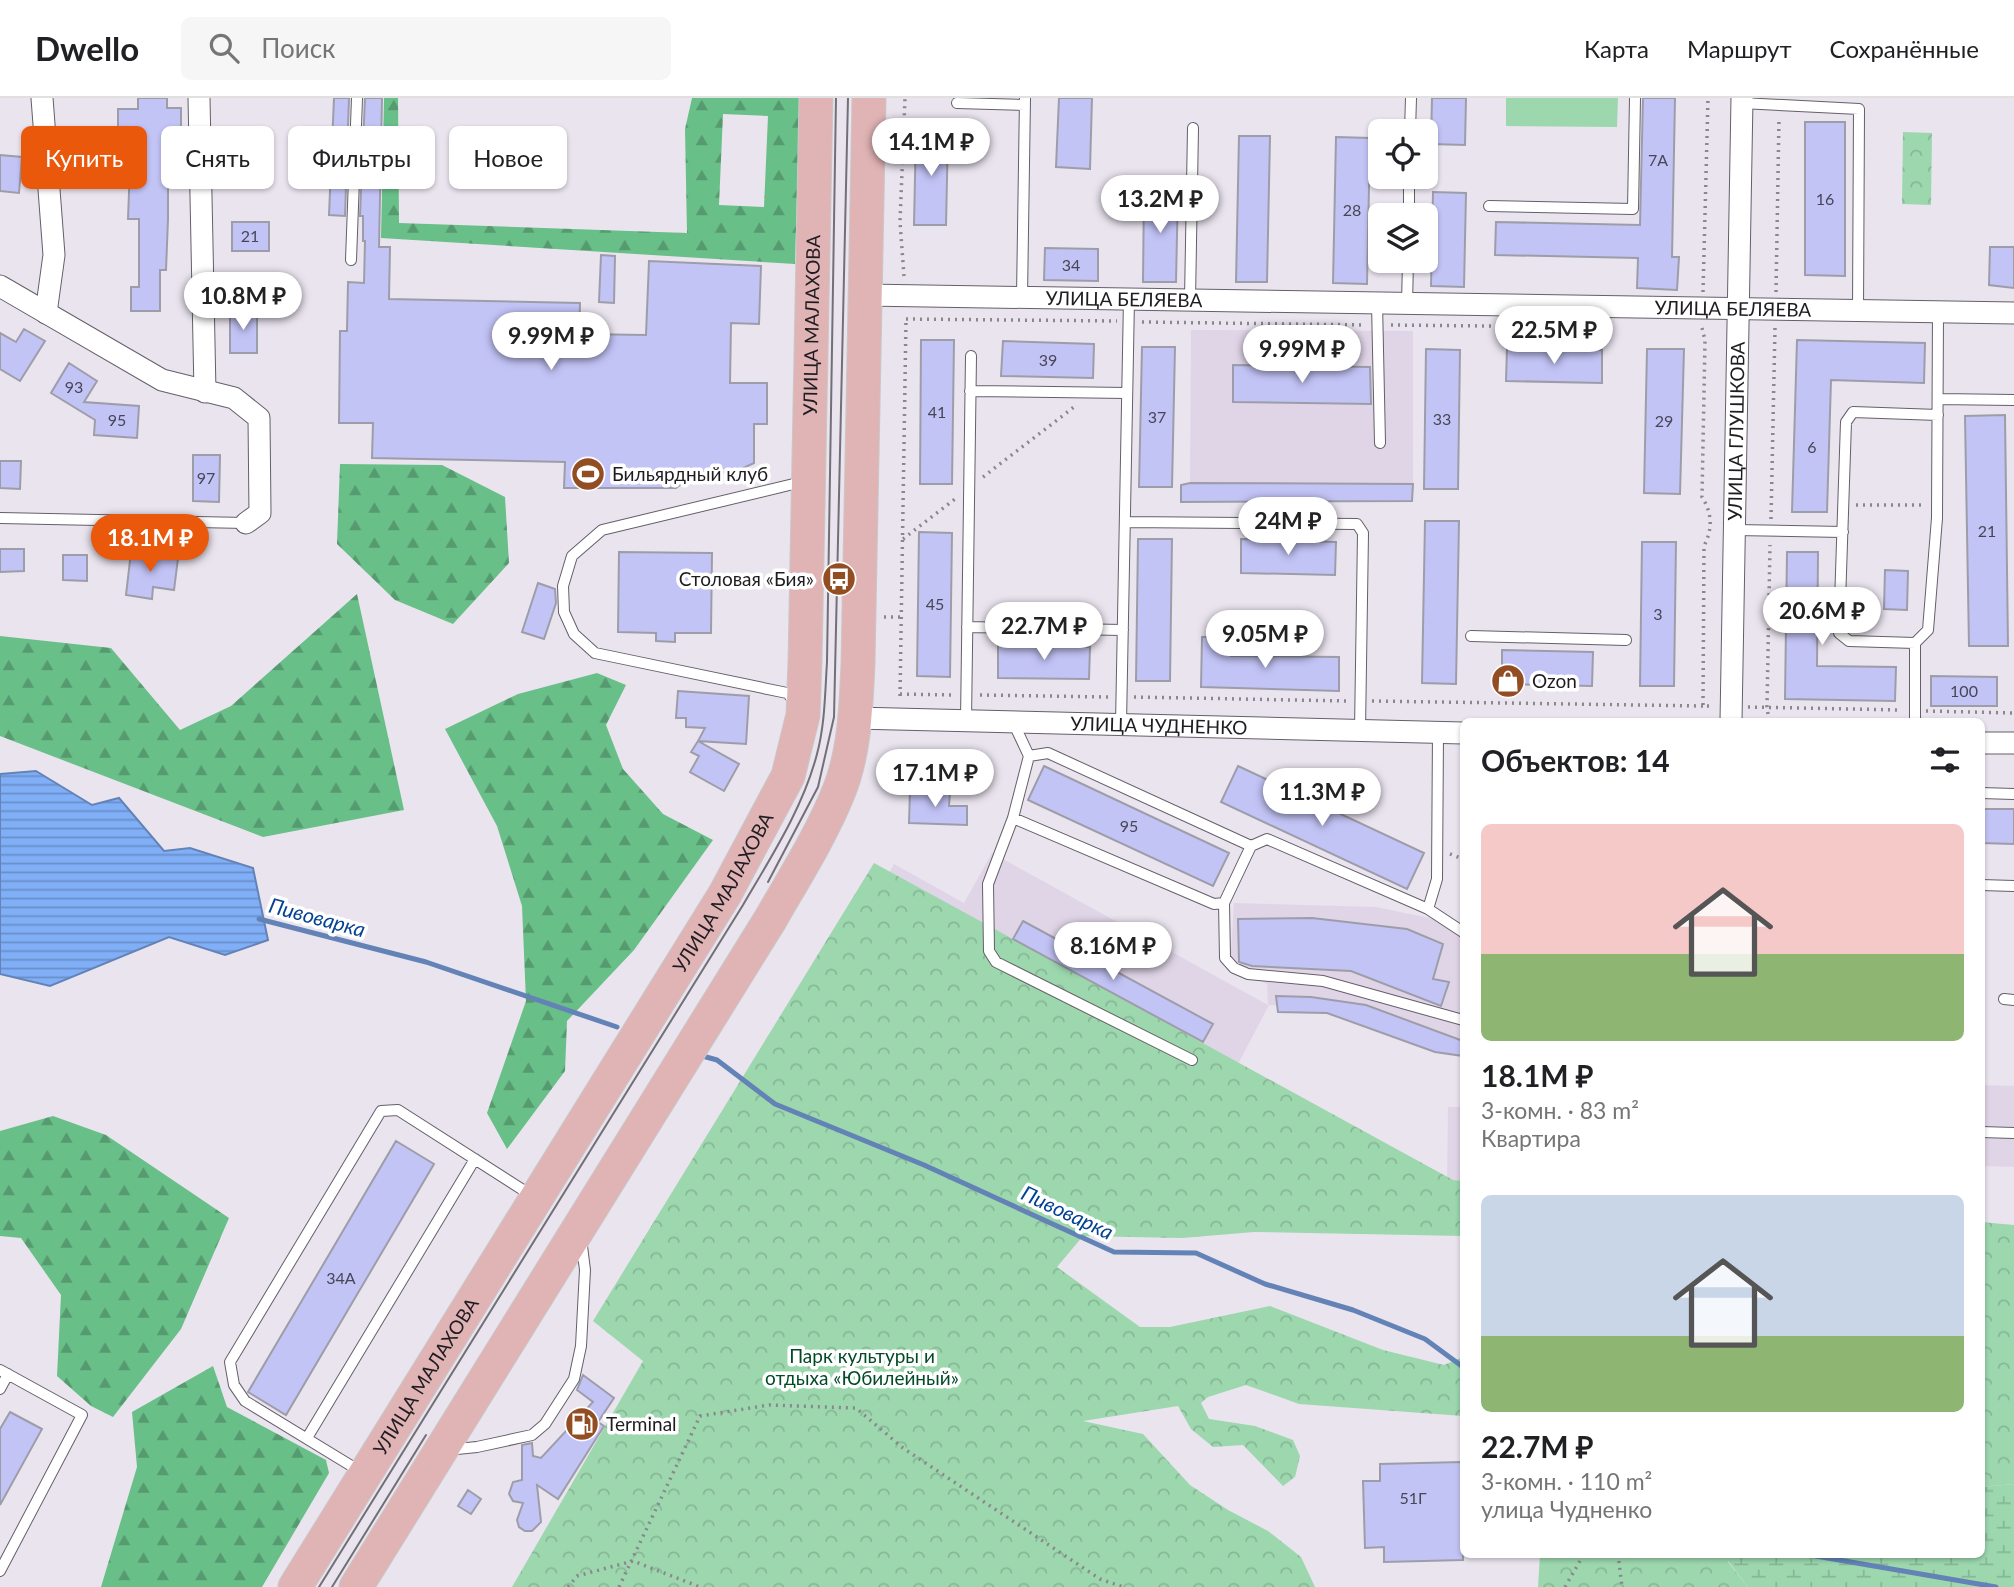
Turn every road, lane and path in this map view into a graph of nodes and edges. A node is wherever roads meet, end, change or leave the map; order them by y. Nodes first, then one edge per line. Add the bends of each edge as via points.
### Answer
1 (42, 98) edge
2 (199, 98) edge
3 (357, 98) edge
4 (816, 98) edge
5 (869, 98) edge
6 (905, 98) edge
7 (1411, 98) edge
8 (1635, 98) edge
9 (1708, 98) edge
10 (1742, 101) edge
11 (1025, 102) edge
12 (957, 103) dead end
13 (1779, 104) junction
14 (1410, 119) edge
15 (1193, 128) dead end
16 (1489, 206) dead end
17 (351, 260) dead end
18 (1408, 273) edge
19 (0, 286) edge
20 (865, 295) junction
21 (906, 296) junction
22 (1021, 298) junction
23 (1129, 299) junction
24 (1190, 300) junction
25 (1377, 303) junction
26 (1407, 304) junction
27 (1858, 311) junction
28 (1938, 312) junction
29 (46, 313) junction
30 (2014, 313) edge
31 (1702, 318) junction
32 (906, 319) junction
33 (1738, 319) junction
34 (1775, 320) junction
35 (1128, 322) junction
36 (1377, 325) junction
37 (1594, 327) dead end
38 (971, 356) dead end
39 (970, 391) junction
40 (205, 392) junction
41 (1092, 393) junction
42 (1127, 393) junction
43 (1938, 399) junction
44 (2014, 400) edge
45 (1938, 415) junction
46 (1380, 443) dead end
47 (809, 481) junction
48 (969, 488) junction
49 (1937, 504) junction
50 (1844, 505) junction
51 (0, 518) edge
52 (1125, 522) junction
53 (246, 523) joint
54 (1734, 530) junction
55 (1771, 531) junction
56 (1843, 532) junction
57 (903, 539) junction
58 (878, 617) dead end
59 (901, 617) junction
60 (967, 627) junction
61 (1123, 630) junction
62 (1471, 636) dead end
63 (1626, 640) dead end
64 (1915, 643) junction
65 (900, 694) junction
66 (966, 695) junction
67 (1122, 697) junction
68 (1360, 701) junction
69 (1703, 706) junction
70 (1767, 707) junction
71 (2014, 713) edge
72 (1731, 714) edge
73 (803, 715) junction
74 (1915, 716) edge
75 (855, 718) junction
76 (1769, 718) edge
77 (900, 719) junction
78 (966, 721) junction
79 (1013, 722) junction
80 (1121, 724) junction
81 (1360, 730) junction
82 (1438, 732) junction
83 (1460, 733) edge
84 (1985, 743) edge
85 (2014, 743) edge
86 (1028, 756) junction
87 (1985, 793) edge
88 (2014, 794) edge
89 (1013, 818) junction
90 (1251, 846) junction
91 (1985, 885) edge
92 (2014, 886) edge
93 (1224, 904) junction
94 (1428, 909) junction
95 (1460, 930) edge
96 (1460, 1019) edge
97 (1192, 1060) dead end
98 (1985, 1132) edge
99 (2014, 1133) edge
100 (475, 1159) junction
101 (536, 1198) junction
102 (580, 1227) junction
103 (4, 1372) edge
104 (0, 1390) edge
105 (307, 1438) junction
106 (441, 1451) junction
107 (365, 1474) junction
108 (1582, 1558) edge
109 (1618, 1558) edge
110 (633, 1561) junction
111 (0, 1571) edge
112 (295, 1587) edge
113 (356, 1587) edge
114 (568, 1587) edge
115 (619, 1587) edge
116 (700, 1587) edge
117 (1123, 1587) edge
118 (1565, 1587) edge
119 (1622, 1587) edge

1 - 29 street via 54,255
2 - 40 street
3 - 17 lane
4 - 47 main road, УЛИЦА МАЛАХОВА
5 - 20 main road
6 - 21 path via 900,222
7 - 14 lane
8 - 16 lane via 1633,209
9 - 31 path
10 - 13 lane
10 - 33 street, УЛИЦА ГЛУШКОВА
11 - 12 lane
11 - 22 lane
13 - 27 lane via 1854,106 1861,113
13 - 34 path
15 - 24 lane
18 - 26 lane
19 - 29 street
20 - 21 street, УЛИЦА БЕЛЯЕВА
20 - 75 main road
21 - 22 street, УЛИЦА БЕЛЯЕВА
21 - 32 path
22 - 23 street, УЛИЦА БЕЛЯЕВА
23 - 24 street, УЛИЦА БЕЛЯЕВА
23 - 35 lane
24 - 25 street, УЛИЦА БЕЛЯЕВА
25 - 26 street, УЛИЦА БЕЛЯЕВА
25 - 36 lane
26 - 31 street, УЛИЦА БЕЛЯЕВА
27 - 28 street, УЛИЦА БЕЛЯЕВА
27 - 34 street, УЛИЦА БЕЛЯЕВА
28 - 30 street, УЛИЦА БЕЛЯЕВА
28 - 43 lane
29 - 40 street via 162,380
31 - 33 street, УЛИЦА БЕЛЯЕВА
31 - 33 path
31 - 69 path via 1702,496 1711,525 1704,546
32 - 35 path
32 - 57 path
33 - 34 street, УЛИЦА БЕЛЯЕВА
33 - 34 path
33 - 54 street, УЛИЦА ГЛУШКОВА
34 - 55 path
35 - 36 path
35 - 42 lane
36 - 37 path
36 - 46 lane
38 - 39 lane
39 - 41 lane
39 - 48 lane
40 - 53 street via 234,398 259,418 260,513
41 - 42 lane
41 - 48 path
42 - 52 lane
43 - 44 lane
43 - 45 lane
45 - 49 lane
45 - 50 lane via 1853,412 1846,422
47 - 73 main road, УЛИЦА МАЛАХОВА
47 - 73 lane via 602,530 572,556 563,586 564,612 573,634 595,653 787,694
48 - 57 path
48 - 60 lane
49 - 50 path
49 - 64 lane via 1928,630
50 - 56 lane
51 - 53 lane
52 - 61 lane
52 - 68 lane via 1357,524 1363,533
54 - 55 lane
54 - 72 street, УЛИЦА ГЛУШКОВА
55 - 56 lane
55 - 70 path
56 - 64 lane via 1839,633 1849,641
57 - 59 path
58 - 59 path
59 - 65 path
60 - 61 lane
60 - 66 lane
61 - 67 lane
62 - 63 lane
64 - 74 lane
65 - 66 path
65 - 77 path
66 - 67 path
66 - 78 lane
67 - 68 path
67 - 80 lane
68 - 69 path
68 - 81 lane
69 - 72 path
70 - 72 path
70 - 74 path
70 - 76 path
71 - 74 path
73 - 101 main road, УЛИЦА МАЛАХОВА via 797,748 776,803
75 - 77 street, УЛИЦА ЧУДНЕНКО
75 - 102 main road via 840,790 823,827
77 - 78 street, УЛИЦА ЧУДНЕНКО
78 - 79 street, УЛИЦА ЧУДНЕНКО
79 - 80 street, УЛИЦА ЧУДНЕНКО
79 - 86 lane
80 - 81 street, УЛИЦА ЧУДНЕНКО
81 - 82 street, УЛИЦА ЧУДНЕНКО
82 - 83 street, УЛИЦА ЧУДНЕНКО
82 - 94 lane via 1437,879
84 - 85 street
86 - 89 lane
86 - 90 lane via 1048,753
87 - 88 lane
89 - 93 lane via 1214,904
89 - 97 lane via 988,884 989,951 996,962
90 - 93 lane
90 - 94 lane via 1267,839
91 - 92 lane
93 - 96 lane via 1225,958 1234,968 1248,974 1322,981
94 - 95 lane
98 - 99 lane
100 - 101 lane
100 - 105 lane
100 - 105 lane via 398,1110 381,1111 237,1350 230,1362 234,1385 245,1401
101 - 107 main road, УЛИЦА МАЛАХОВА
102 - 106 main road
102 - 106 lane via 585,1270 581,1346 574,1379 545,1424 532,1435
103 - 104 lane
103 - 111 lane via 82,1415
105 - 107 lane
106 - 113 main road
107 - 112 main road, УЛИЦА МАЛАХОВА
108 - 118 path
109 - 119 path
110 - 114 path via 577,1576
110 - 115 path
110 - 116 path
110 - 117 path via 700,1416 769,1405 856,1408 951,1481 1100,1579

